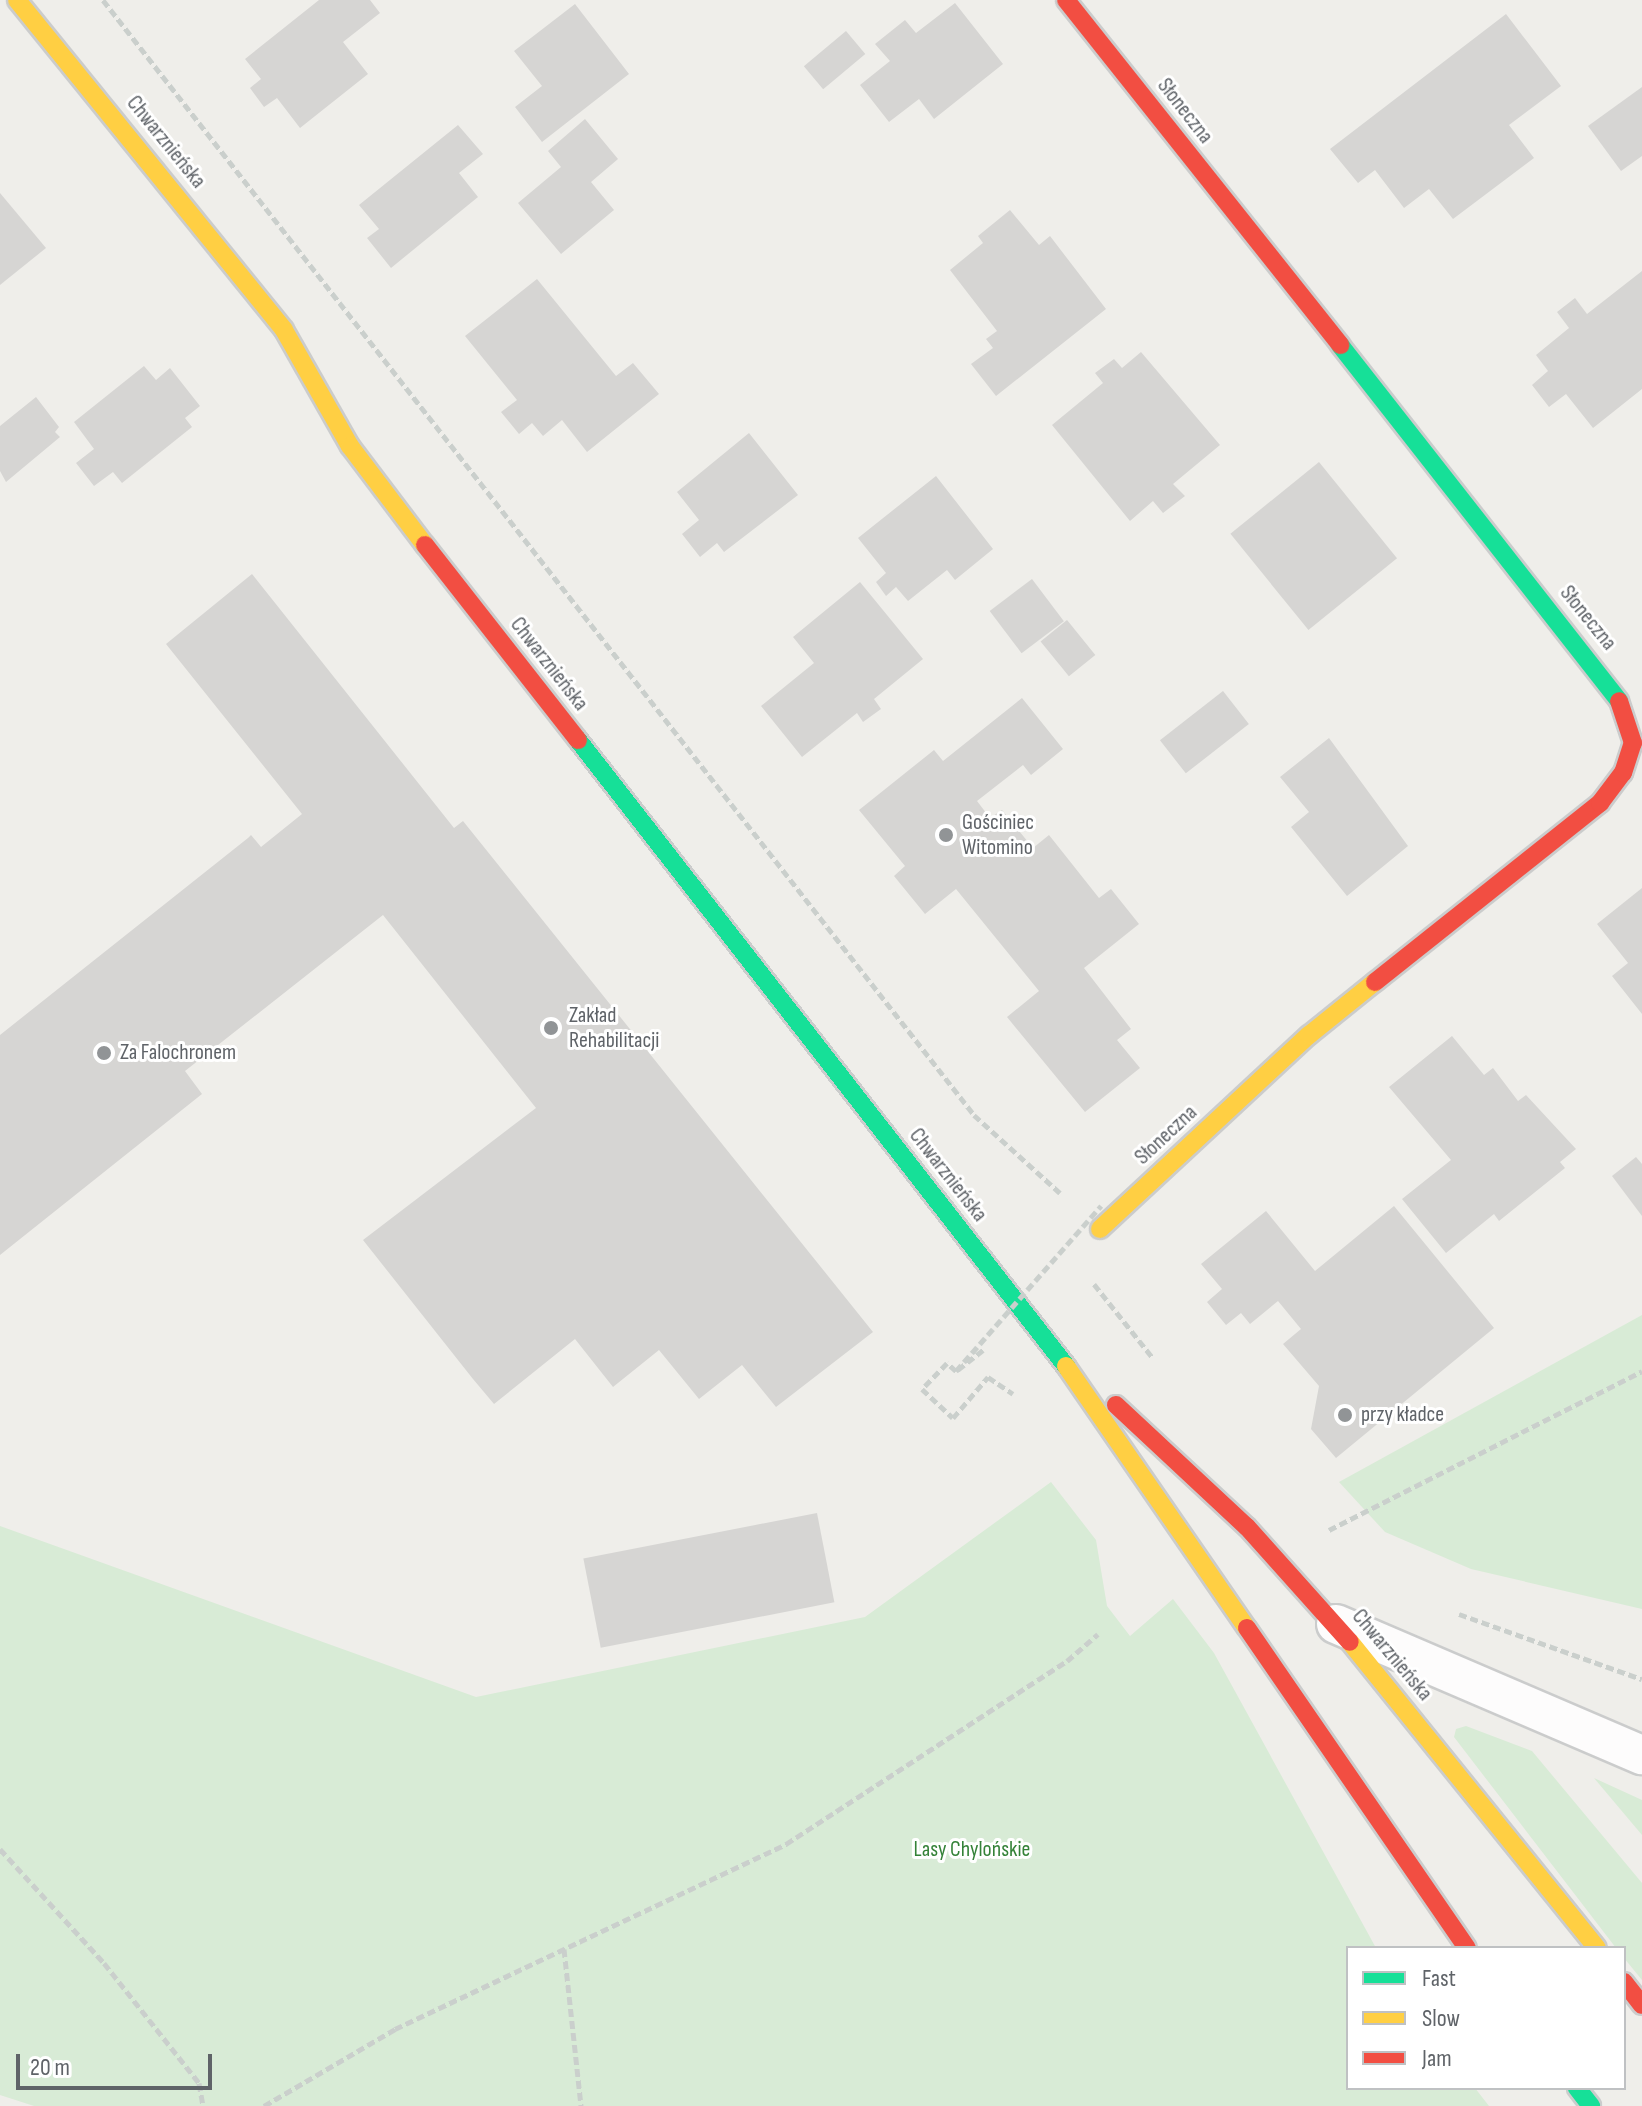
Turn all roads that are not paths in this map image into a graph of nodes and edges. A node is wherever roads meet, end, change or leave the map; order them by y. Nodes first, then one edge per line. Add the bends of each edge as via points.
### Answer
1 (17, 0) edge
2 (1066, 0) edge
3 (1100, 1229) road end
4 (1055, 1349) junction
5 (1336, 1624) junction
6 (1642, 1755) edge
7 (1466, 1946) edge
8 (1595, 1946) edge
9 (1626, 1985) edge
10 (1642, 2005) edge
11 (1579, 2090) edge
12 (1591, 2106) edge

1 - 4 main road, Chwarznieńska via 284,330 350,446 411,527
2 - 3 main road, Słoneczna via 1615,690 1633,743 1623,773 1600,803 1309,1035
4 - 5 main road, Chwarznieńska via 1247,1527
4 - 7 main road, Chwarznieńska
5 - 6 lane
5 - 8 main road, Chwarznieńska
9 - 10 main road
11 - 12 main road

